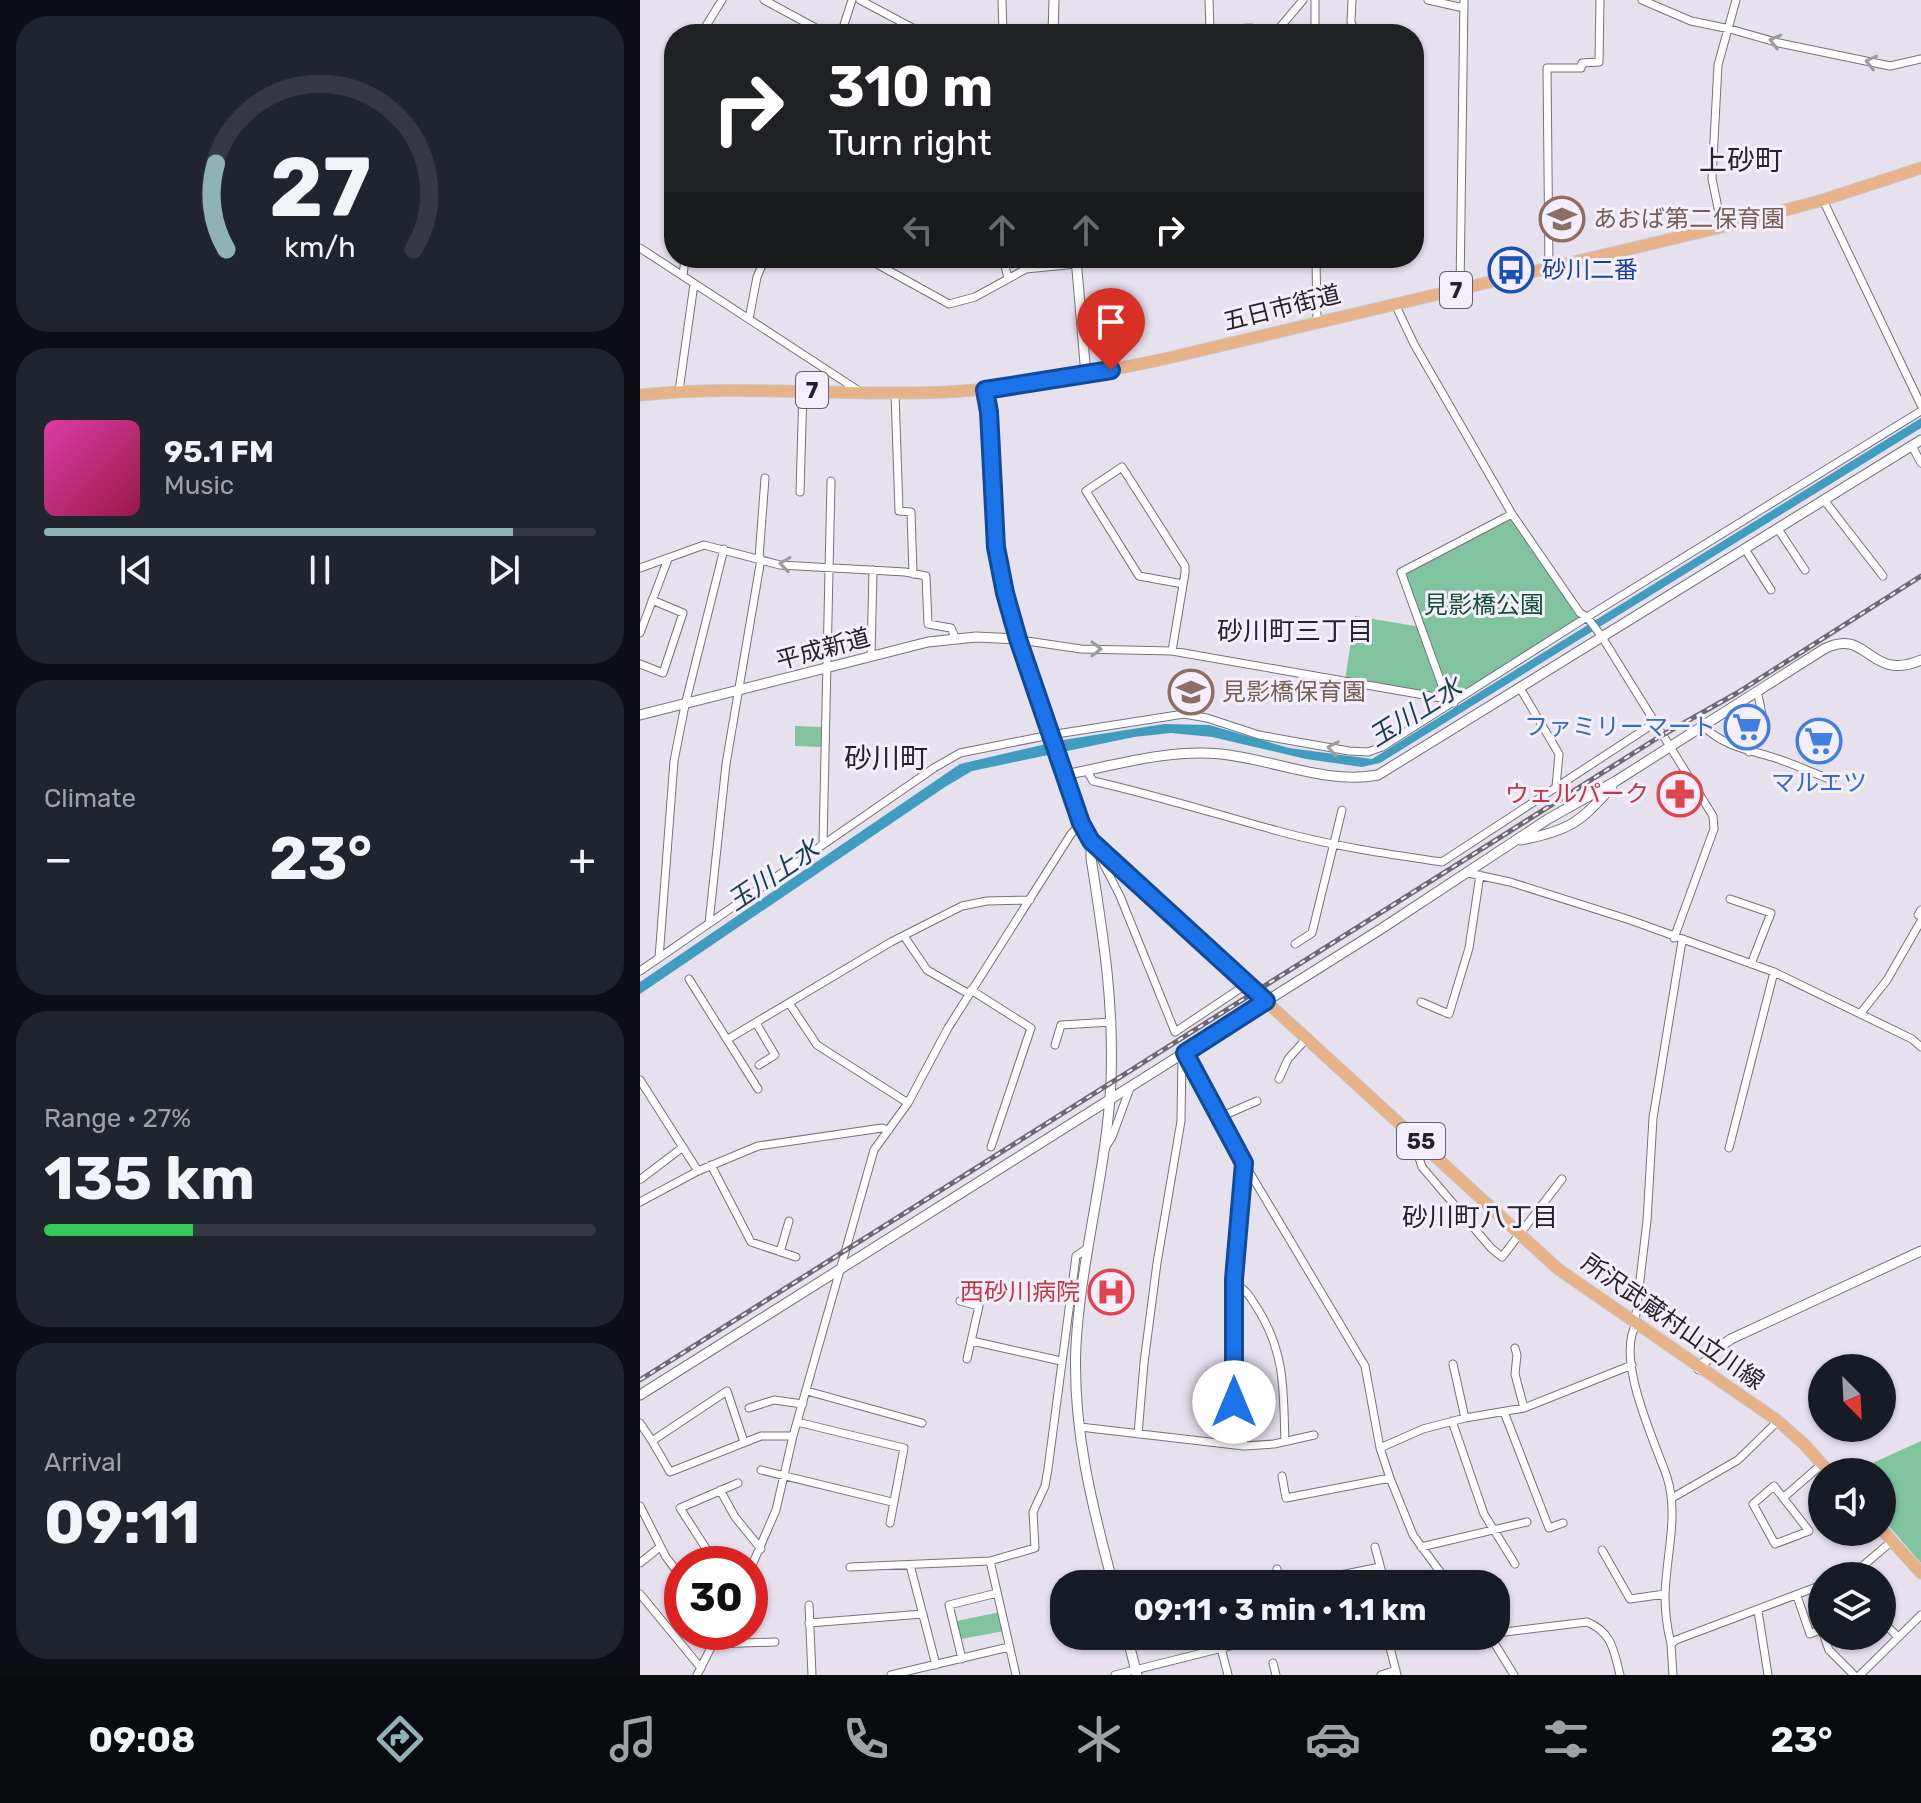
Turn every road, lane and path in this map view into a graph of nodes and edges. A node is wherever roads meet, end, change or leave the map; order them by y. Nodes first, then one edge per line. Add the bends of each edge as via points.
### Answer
1 (722, 0) edge
2 (764, 0) edge
3 (852, 0) edge
4 (860, 0) edge
5 (1002, 0) edge
6 (1054, 0) edge
7 (1209, 0) edge
8 (1303, 0) edge
9 (1315, 0) edge
10 (1352, 0) edge
11 (1428, 0) edge
12 (1600, 0) edge
13 (1642, 0) edge
14 (1736, 0) edge
15 (1464, 4) edge
16 (707, 24) edge
17 (808, 24) edge
18 (844, 24) edge
19 (905, 24) edge
20 (1003, 24) edge
21 (1053, 24) edge
22 (1210, 24) edge
23 (1283, 24) edge
24 (1315, 24) edge
25 (1352, 24) edge
26 (1730, 29) junction
27 (1921, 59) edge
28 (1921, 168) edge
29 (1823, 200) junction
30 (1722, 227) junction
31 (640, 248) edge
32 (664, 264) edge
33 (671, 268) edge
34 (684, 268) edge
35 (761, 268) edge
36 (884, 268) edge
37 (1006, 268) edge
38 (1032, 268) edge
39 (1077, 268) edge
40 (1316, 268) edge
41 (1549, 268) junction
42 (683, 276) junction
43 (1008, 278) junction
44 (694, 284) junction
45 (1460, 289) junction
46 (1395, 304) junction
47 (749, 319) junction
48 (1317, 322) junction
49 (1086, 375) junction
50 (803, 390) junction
51 (985, 390) junction
52 (679, 391) junction
53 (862, 392) junction
54 (895, 393) junction
55 (640, 395) edge
56 (1921, 405) edge
57 (1921, 411) edge
58 (1916, 443) edge
59 (1921, 463) edge
60 (765, 478) dead end
61 (831, 481) dead end
62 (800, 492) dead end
63 (1824, 500) junction
64 (1512, 514) junction
65 (1778, 529) junction
66 (724, 549) junction
67 (1745, 549) junction
68 (668, 559) junction
69 (760, 559) junction
70 (640, 568) edge
71 (828, 568) junction
72 (873, 570) junction
73 (1805, 570) dead end
74 (913, 574) junction
75 (1883, 576) dead end
76 (1183, 584) junction
77 (1771, 590) dead end
78 (652, 600) junction
79 (1589, 619) junction
80 (640, 633) edge
81 (1601, 636) junction
82 (955, 637) junction
83 (1018, 639) junction
84 (1172, 651) junction
85 (871, 656) junction
86 (1921, 660) edge
87 (640, 664) edge
88 (826, 669) junction
89 (1520, 688) junction
90 (1757, 692) junction
91 (737, 693) junction
92 (1450, 701) junction
93 (685, 705) junction
94 (640, 715) edge
95 (1656, 722) junction
96 (1703, 726) junction
97 (1051, 737) junction
98 (1671, 747) junction
99 (1749, 752) junction
100 (1063, 770) junction
101 (1087, 771) junction
102 (1832, 780) dead end
103 (1616, 781) junction
104 (1556, 787) junction
105 (1342, 810) dead end
106 (1081, 823) junction
107 (1518, 840) junction
108 (1091, 841) junction
109 (823, 844) junction
110 (1333, 844) junction
111 (1103, 853) junction
112 (1468, 873) junction
113 (1480, 875) junction
114 (1030, 900) junction
115 (1729, 900) dead end
116 (1921, 910) edge
117 (1921, 919) edge
118 (709, 923) junction
119 (904, 936) junction
120 (1678, 939) junction
121 (1295, 944) dead end
122 (659, 958) junction
123 (1751, 964) junction
124 (640, 971) edge
125 (1774, 972) junction
126 (689, 979) dead end
127 (1247, 984) junction
128 (970, 992) junction
129 (1266, 1001) junction
130 (1421, 1002) dead end
131 (789, 1003) junction
132 (1860, 1014) junction
133 (1112, 1022) junction
134 (756, 1023) junction
135 (1307, 1038) junction
136 (728, 1039) junction
137 (1055, 1045) dead end
138 (1921, 1047) edge
139 (1184, 1054) junction
140 (759, 1065) dead end
141 (1279, 1079) dead end
142 (640, 1080) edge
143 (1130, 1088) junction
144 (758, 1089) dead end
145 (1109, 1100) junction
146 (1257, 1101) dead end
147 (908, 1103) junction
148 (1220, 1117) junction
149 (889, 1130) junction
150 (1412, 1133) junction
151 (683, 1147) junction
152 (991, 1147) dead end
153 (1729, 1148) dead end
154 (1101, 1155) junction
155 (1244, 1163) junction
156 (711, 1165) junction
157 (698, 1171) junction
158 (641, 1178) edge
159 (1562, 1179) dead end
160 (654, 1195) junction
161 (640, 1202) edge
162 (789, 1221) dead end
163 (1518, 1234) junction
164 (1088, 1248) junction
165 (1921, 1251) edge
166 (780, 1252) junction
167 (796, 1257) dead end
168 (842, 1269) junction
169 (1234, 1284) junction
170 (960, 1301) dead end
171 (1636, 1322) junction
172 (972, 1341) junction
173 (1515, 1348) dead end
174 (967, 1359) dead end
175 (1061, 1361) junction
176 (1453, 1364) dead end
177 (1632, 1365) junction
178 (1699, 1369) junction
179 (807, 1391) junction
180 (640, 1395) edge
181 (803, 1404) junction
182 (749, 1408) dead end
183 (1524, 1408) junction
184 (1504, 1412) junction
185 (1465, 1418) junction
186 (1452, 1421) junction
187 (1778, 1421) junction
188 (797, 1422) junction
189 (640, 1423) edge
190 (922, 1423) dead end
191 (1080, 1427) junction
192 (1138, 1434) junction
193 (1314, 1435) dead end
194 (793, 1436) junction
195 (652, 1441) junction
196 (1285, 1441) junction
197 (744, 1442) junction
198 (1244, 1446) junction
199 (1380, 1448) junction
200 (1816, 1458) edge
201 (761, 1470) dead end
202 (784, 1476) junction
203 (1282, 1476) dead end
204 (1390, 1478) junction
205 (1808, 1481) edge
206 (738, 1483) dead end
207 (720, 1490) junction
208 (1672, 1498) junction
209 (1783, 1498) junction
210 (892, 1502) junction
211 (640, 1506) edge
212 (1527, 1522) dead end
213 (890, 1523) dead end
214 (1563, 1523) dead end
215 (1494, 1530) junction
216 (1896, 1545) edge
217 (704, 1546) edge
218 (759, 1546) edge
219 (762, 1546) edge
220 (1886, 1546) edge
221 (660, 1547) junction
222 (1375, 1547) dead end
223 (1421, 1547) junction
224 (1602, 1550) dead end
225 (664, 1553) edge
226 (990, 1561) junction
227 (1867, 1562) edge
228 (640, 1563) edge
229 (1515, 1564) dead end
230 (910, 1565) junction
231 (850, 1567) dead end
232 (1380, 1567) junction
233 (1110, 1570) edge
234 (1365, 1570) edge
235 (1381, 1570) edge
236 (1438, 1570) edge
237 (1921, 1573) edge
238 (1808, 1591) edge
239 (997, 1593) junction
240 (640, 1594) edge
241 (1665, 1594) junction
242 (1797, 1596) junction
243 (809, 1605) dead end
244 (1758, 1611) junction
245 (923, 1614) junction
246 (1921, 1615) edge
247 (809, 1623) junction
248 (1808, 1628) edge
249 (1510, 1631) edge
250 (1898, 1637) joint
251 (768, 1642) edge
252 (775, 1642) dead end
253 (1671, 1644) junction
254 (1009, 1647) junction
255 (711, 1650) edge
256 (1131, 1650) edge
257 (1214, 1650) edge
258 (1222, 1650) edge
259 (1390, 1650) edge
260 (1499, 1650) edge
261 (1829, 1650) edge
262 (962, 1659) junction
263 (1273, 1663) dead end
264 (936, 1665) junction
265 (1845, 1667) junction
266 (699, 1672) edge
267 (920, 1672) edge
268 (1137, 1672) edge
269 (1396, 1673) edge
270 (812, 1675) edge
271 (891, 1675) edge
272 (1016, 1675) edge
273 (1115, 1675) edge
274 (1228, 1675) edge
275 (1276, 1675) edge
276 (1381, 1675) edge
277 (1514, 1675) edge
278 (1620, 1675) edge
279 (1673, 1675) edge
280 (1768, 1675) edge
281 (1837, 1675) edge
282 (1854, 1675) edge
283 (1860, 1675) edge

1 - 16 street
2 - 17 street
3 - 18 street
4 - 19 street
5 - 20 street
6 - 21 street
7 - 22 street
8 - 23 street
9 - 24 street
10 - 25 street
11 - 15 street
12 - 41 street via 1599,62 1547,68
13 - 26 street via 1691,21
14 - 26 street
15 - 45 street
27 -> 26 street via 1890,66
26 - 30 street via 1718,65 1712,179
28 - 29 main road, 五日市街道 / 7
29 - 30 main road, 五日市街道 / 7
29 - 56 street
30 - 41 main road, 五日市街道 / 7
31 - 32 street
33 - 42 street
34 - 42 street
35 - 47 street
36 - 43 street via 949,304 975,297
37 - 43 street
38 - 43 street
39 - 49 street
40 - 48 street
41 - 45 main road, 五日市街道 / 7
42 - 44 street
44 - 47 street
44 - 52 street
45 - 46 main road, 五日市街道 / 7
46 - 48 main road, 五日市街道 / 7
46 - 64 street
47 - 53 street
48 - 49 main road, 五日市街道 / 7
49 - 51 main road, 五日市街道 / 7
50 - 52 main road, 五日市街道 / 7
50 - 53 main road, 五日市街道 / 7
50 - 62 street
51 - 54 main road, 五日市街道 / 7
51 - 83 main road, 55 via 996,547
52 - 55 main road, 五日市街道 / 7
53 - 54 main road, 五日市街道 / 7
54 - 74 street via 899,511 911,512
57 - 79 street
58 - 59 street
58 - 63 street
60 - 69 street
61 - 71 street
63 - 65 street
63 - 75 street
64 - 79 street
64 - 92 street via 1401,572
65 - 67 street
65 - 73 street
66 - 68 street via 704,545
66 - 69 street
66 - 93 street
67 - 77 street
67 - 81 street
68 - 70 street
68 - 78 street
71 -> 69 street
69 - 91 street
71 - 72 street
71 - 88 street
72 - 74 street
72 - 85 street
74 - 82 street via 927,578 928,624 951,628
76 - 76 street via 1139,576 1086,491 1122,467 1185,566
76 - 84 street
78 - 80 street
78 - 87 street via 683,613 663,673
79 - 81 street
79 - 92 street
81 - 89 street
81 - 95 street
82 - 83 street, 平成新道
82 - 85 street, 平成新道
83 -> 84 street via 1081,649
83 - 97 main road, 55
84 - 92 street
85 - 88 street, 平成新道
86 - 90 street via 1891,667 1856,646 1840,644
88 - 91 street, 平成新道
88 - 109 street
89 - 101 street via 1378,775 1358,778 1222,754 1157,756
89 - 104 street via 1559,754
90 - 96 street
90 - 99 street via 1764,717
91 - 93 street, 平成新道
91 - 118 street
92 -> 97 street via 1368,752 1259,735 1184,714
93 - 94 street, 平成新道
93 - 122 street via 674,761
95 - 98 street
95 - 104 street
96 - 98 street
96 - 99 street via 1719,740
97 - 100 main road, 55
97 - 109 street via 960,753
98 - 103 street
98 - 120 street via 1715,822
99 - 102 street
100 - 101 street
100 - 106 main road, 所沢武蔵村山立川線 / 55
101 - 110 street via 1093,781
103 - 107 street
103 - 107 street via 1570,826
104 - 110 street via 1442,862
105 - 110 street
106 - 108 main road, 所沢武蔵村山立川線 / 55
106 - 114 street
107 - 112 street
108 - 111 main road, 所沢武蔵村山立川線 / 55
108 - 133 street
109 - 118 street
110 - 121 street via 1312,933
111 - 127 main road, 所沢武蔵村山立川線 / 55
111 - 127 street via 1175,1032
112 - 113 street
112 - 129 street
113 - 120 street
113 - 130 street via 1469,948 1449,1014
114 - 119 street via 962,906
114 - 128 street
115 - 123 street via 1771,913
116 - 117 street
117 - 132 street via 1887,980
118 - 122 street
119 - 128 street via 927,970
119 - 131 street
120 - 123 street
120 - 171 street via 1653,1118
122 - 124 street
123 - 125 street
125 - 132 street
125 - 153 street
126 - 136 street
127 - 129 main road, 所沢武蔵村山立川線 / 55
128 - 147 street
128 - 152 street via 1031,1028
129 - 135 main road, 所沢武蔵村山立川線 / 55
129 - 139 street
131 - 134 street
131 - 147 street via 817,1045
132 - 138 street
133 - 137 street via 1061,1025
133 - 145 street
134 - 136 street
134 - 140 street via 775,1055
135 - 141 street
135 - 150 main road, 所沢武蔵村山立川線 / 55
136 - 144 street
139 - 143 street
139 - 148 street
139 - 192 street via 1181,1121 1155,1277
142 - 151 street
143 - 145 street
143 - 154 street
145 - 154 street
145 - 168 street
146 - 148 street
147 - 149 street
148 - 155 street
149 - 156 street via 758,1146
149 - 168 street via 874,1150
150 - 163 main road, 所沢武蔵村山立川線 / 55
150 - 163 street via 1422,1167 1491,1248 1502,1257
151 - 157 street
151 - 158 street
154 - 164 street
155 - 169 street
155 - 199 street via 1365,1366
156 - 157 street
156 - 166 street via 751,1242
157 - 160 street
158 - 160 street
159 - 163 street
160 - 161 street
162 - 166 street
163 - 171 main road, 所沢武蔵村山立川線 / 55 via 1558,1269
164 - 175 street via 1076,1256
164 - 191 street via 1076,1344
165 - 178 street via 1731,1339
166 - 167 street
168 - 179 street
168 - 180 street
169 - 196 street via 1246,1289 1274,1335
169 - 198 street via 1234,1402
170 - 172 street via 979,1306
171 - 177 street
171 - 178 main road, 所沢武蔵村山立川線 / 55
172 - 174 street
172 - 175 street
173 - 183 street
175 - 226 street via 1045,1486 1033,1512 1035,1548
176 - 185 street
177 - 183 street
177 - 208 street
178 - 187 main road, 所沢武蔵村山立川線 / 55
179 - 181 street
179 - 190 street
181 - 182 street via 774,1400
181 - 188 street
183 - 184 street
184 - 185 street
184 - 214 street via 1549,1528
185 - 186 street
186 - 199 street
186 - 215 street
187 - 200 main road, 所沢武蔵村山立川線 / 55
187 - 208 street via 1738,1460
188 - 194 street
188 - 210 street via 904,1448
189 - 195 street
191 - 192 street
191 - 233 street via 1086,1476
192 - 198 street
193 - 196 street
194 - 197 street
194 - 202 street
195 - 197 street via 670,1472
195 - 197 street via 727,1391
196 - 198 street
199 - 204 street
201 - 202 street
202 - 210 street
202 - 219 street
203 - 204 street via 1286,1498
204 - 223 street
205 - 209 street
206 - 207 street
207 - 217 street via 680,1508
207 - 218 street
208 - 241 street
209 - 209 street via 1774,1486 1753,1504 1775,1544 1809,1531
210 - 213 street
211 - 221 street
212 - 215 street
215 - 223 street
215 - 229 street
216 - 237 main road
220 - 227 street
221 - 225 street
221 - 228 street
222 - 232 street
223 - 236 street
224 - 241 street via 1630,1599
226 - 230 street
226 - 239 street
230 - 231 street
230 - 245 street
232 - 234 street
232 - 235 street
238 - 242 street
239 - 254 street
239 - 262 street via 949,1605
240 - 266 street
241 - 253 street
242 - 244 street
242 - 248 street
243 - 247 street
244 - 253 street
244 - 280 street
245 - 247 street
245 - 264 street
246 - 250 street
247 - 270 street
249 - 278 street via 1587,1622 1598,1626 1611,1641
250 - 283 street
251 - 252 street
253 - 279 street
254 - 262 street
254 - 272 street
255 - 266 street
256 - 268 street
257 - 268 street
258 - 274 street
259 - 269 street
260 - 277 street
261 - 265 street
262 - 264 street
263 - 275 street
264 - 267 street
265 - 281 street
265 - 282 street
267 - 271 street
268 - 273 street
269 - 276 street

